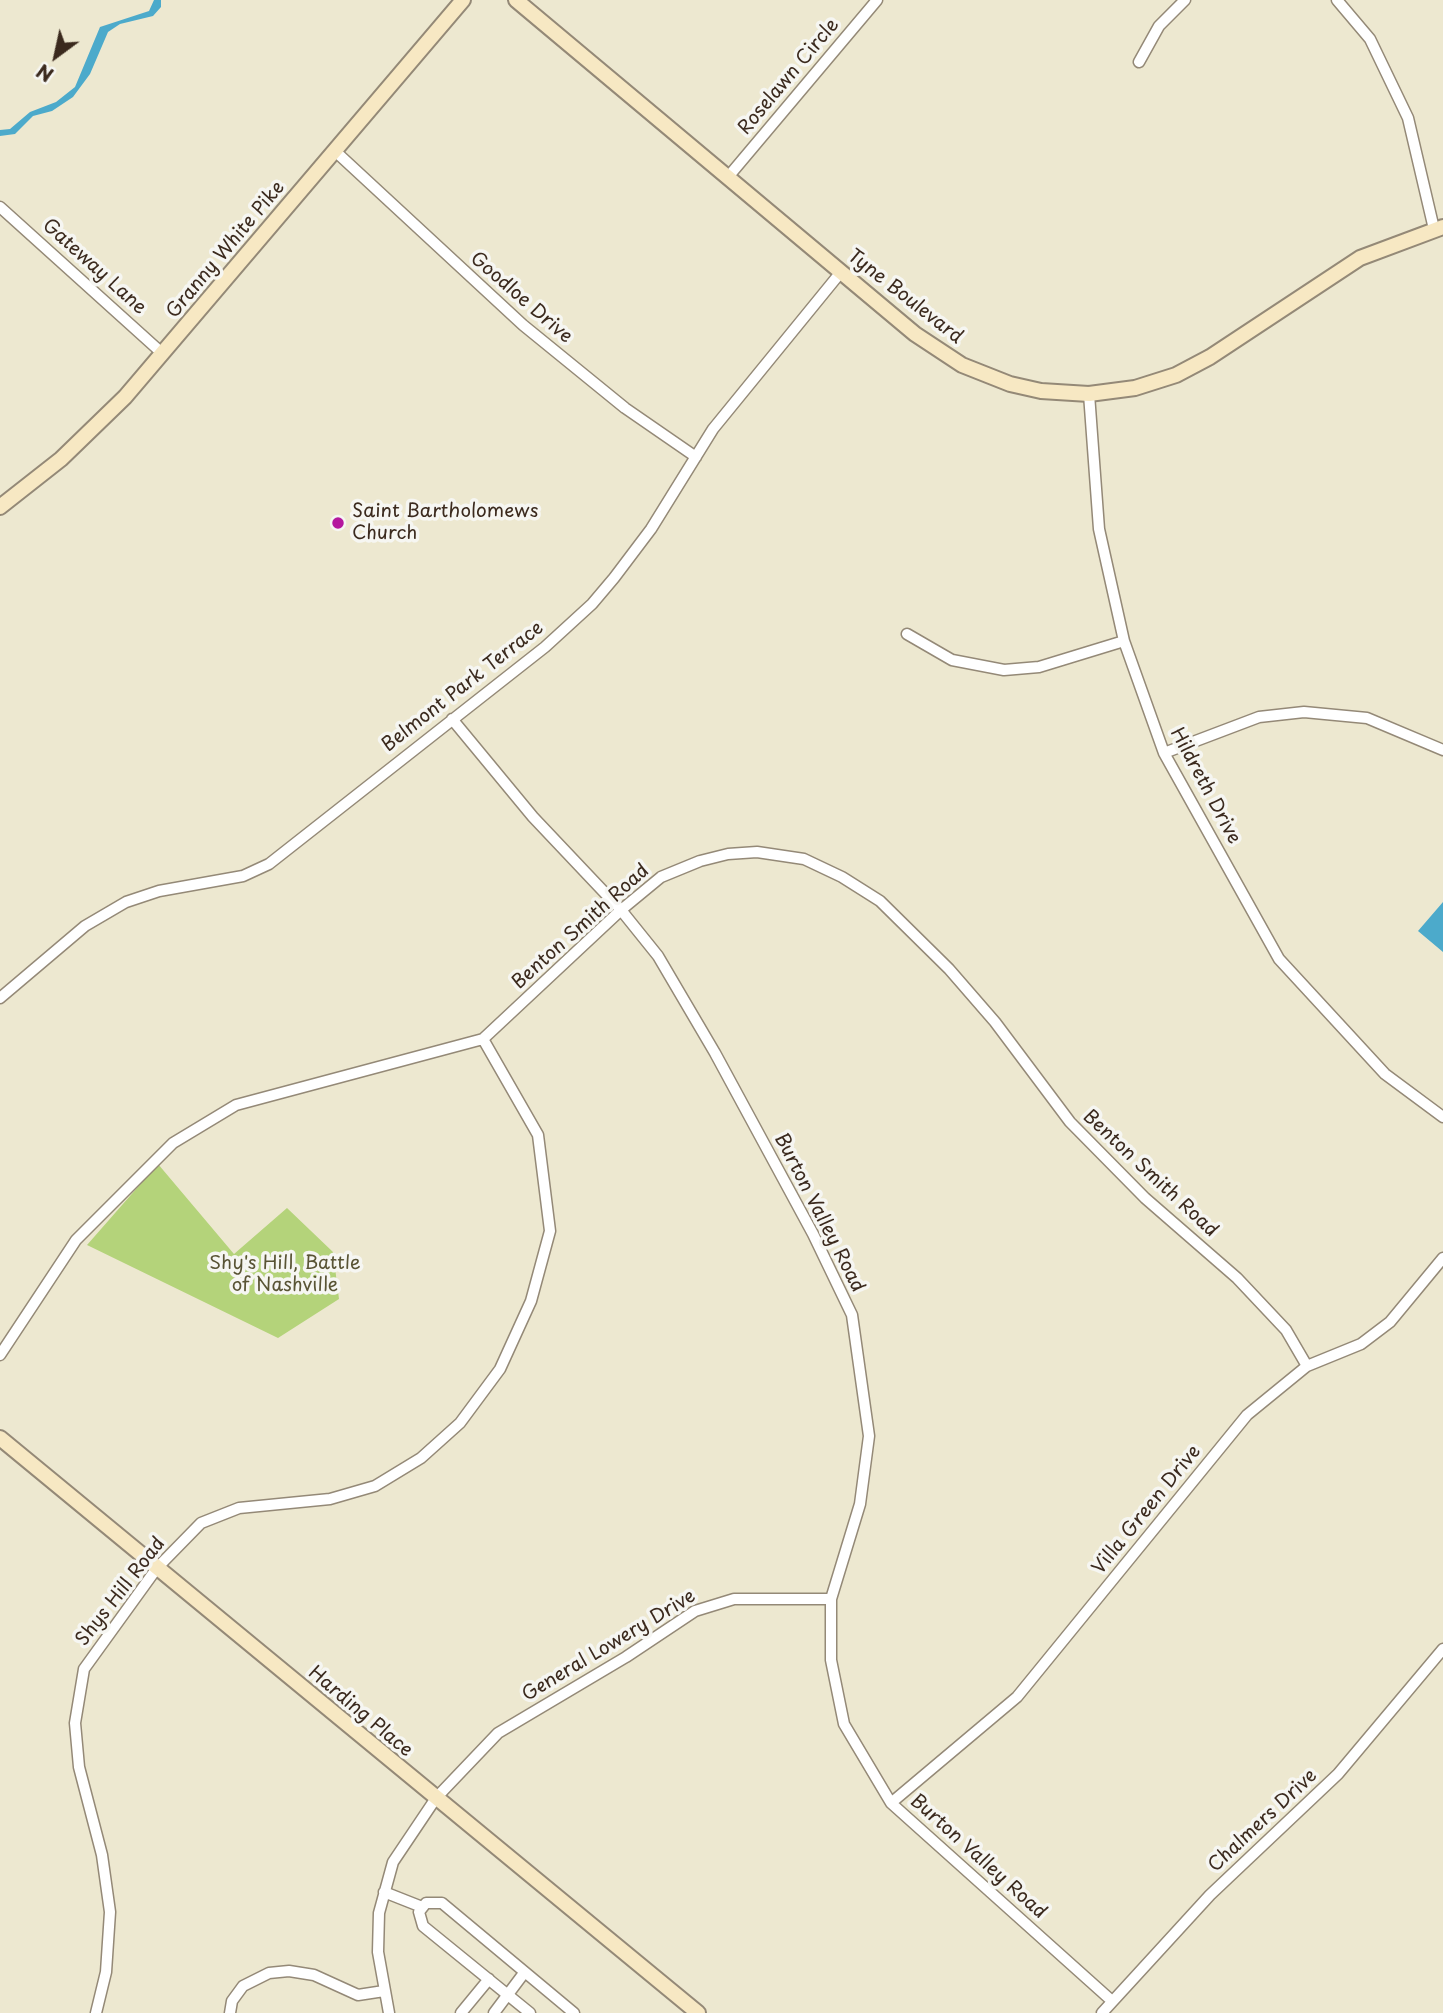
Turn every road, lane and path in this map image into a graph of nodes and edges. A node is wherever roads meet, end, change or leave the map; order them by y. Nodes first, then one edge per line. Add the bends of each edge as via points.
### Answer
1 (463, 0) edge
2 (516, 0) edge
3 (877, 0) edge
4 (1185, 0) edge
5 (1337, 0) edge
6 (1139, 62) dead end
7 (335, 151) junction
8 (728, 177) junction
9 (0, 207) edge
10 (1439, 228) edge
11 (841, 272) junction
12 (163, 354) junction
13 (1089, 394) junction
14 (696, 457) junction
15 (0, 507) edge
16 (907, 634) dead end
17 (1124, 641) junction
18 (452, 719) junction
19 (1443, 750) edge
20 (1164, 753) junction
21 (621, 910) junction
22 (0, 998) edge
23 (484, 1039) junction
24 (1443, 1117) edge
25 (1443, 1258) edge
26 (0, 1355) edge
27 (1307, 1366) junction
28 (0, 1438) edge
29 (157, 1568) junction
30 (831, 1599) junction
31 (1443, 1649) edge
32 (436, 1798) junction
33 (891, 1803) junction
34 (384, 1892) junction
35 (422, 1907) junction
36 (524, 1973) junction
37 (489, 1979) junction
38 (384, 1991) junction
39 (508, 1995) junction
40 (1112, 2001) junction
41 (96, 2013) edge
42 (230, 2013) edge
43 (389, 2013) edge
44 (461, 2013) edge
45 (494, 2013) edge
46 (530, 2013) edge
47 (573, 2013) edge
48 (698, 2013) edge
49 (1102, 2013) edge

1 - 7 main road, Granny White Pike
2 - 8 main road, Tyne Boulevard
3 - 8 street, Roselawn Circle
4 - 6 street via 1159,26
5 - 10 street via 1370,39 1408,118
7 - 12 main road, Granny White Pike
7 - 14 street, Goodloe Drive via 523,325 650,427
8 - 11 main road, Tyne Boulevard
9 - 12 street, Gateway Lane
10 - 13 main road, Tyne Boulevard via 1360,258 1192,367 1135,388
11 - 13 main road, Tyne Boulevard via 915,334 972,370 1029,388
11 - 14 street, Belmont Park Terrace via 752,377
12 - 15 main road, Granny White Pike via 74,448
13 - 17 street, Hildreth Drive via 1099,529
14 - 18 street, Belmont Park Terrace via 651,529 592,604
16 - 17 street via 952,660 1004,670 1039,667
17 - 20 street, Hildreth Drive
18 - 21 street, Burton Valley Road via 533,817
18 - 22 street, Belmont Park Terrace via 269,864 234,878 125,902 85,926
19 - 20 street via 1367,718 1304,712 1259,717
20 - 24 street, Hildreth Drive via 1279,959 1385,1074
21 - 23 street, Benton Smith Road
21 - 27 street, Benton Smith Road via 661,877 701,861 757,852 804,859 880,901 954,974 1070,1122 1145,1198 1237,1278 1286,1330
21 - 30 street, Burton Valley Road via 658,956 715,1053 852,1315 869,1436 860,1504
23 - 26 street, Benton Smith Road via 236,1105 173,1143 76,1240
23 - 29 street, Shys Hill Road via 538,1135 550,1231 531,1301 500,1369 460,1423 421,1458 375,1486 330,1499 239,1508 201,1523
25 - 27 street, Villa Green Drive via 1390,1322 1361,1344
27 - 33 street, Villa Green Drive via 1247,1415 1017,1697
28 - 29 main road, Harding Place
29 - 32 main road, Harding Place
29 - 41 street, Shys Hill Road via 84,1669 75,1723 79,1767 102,1855 110,1912 106,1972
30 - 32 street, General Lowery Drive via 734,1599 695,1611 498,1733
30 - 33 street, Burton Valley Road via 831,1660 844,1724
31 - 40 street, Chalmers Drive via 1338,1774 1210,1895
32 - 34 street, General Lowery Drive via 393,1861
32 - 48 main road, Harding Place
33 - 40 street, Burton Valley Road
34 - 35 street
34 - 38 street, General Lowery Drive via 378,1952
35 - 36 street via 431,1901 442,1903
35 - 37 street via 419,1917 423,1926
36 - 39 street
36 - 47 street
37 - 39 street
37 - 44 street
38 - 42 street via 358,1995 314,1975 269,1973 243,1986
38 - 43 street, General Lowery Drive
39 - 45 street
39 - 46 street
40 - 49 street, Chalmers Drive

